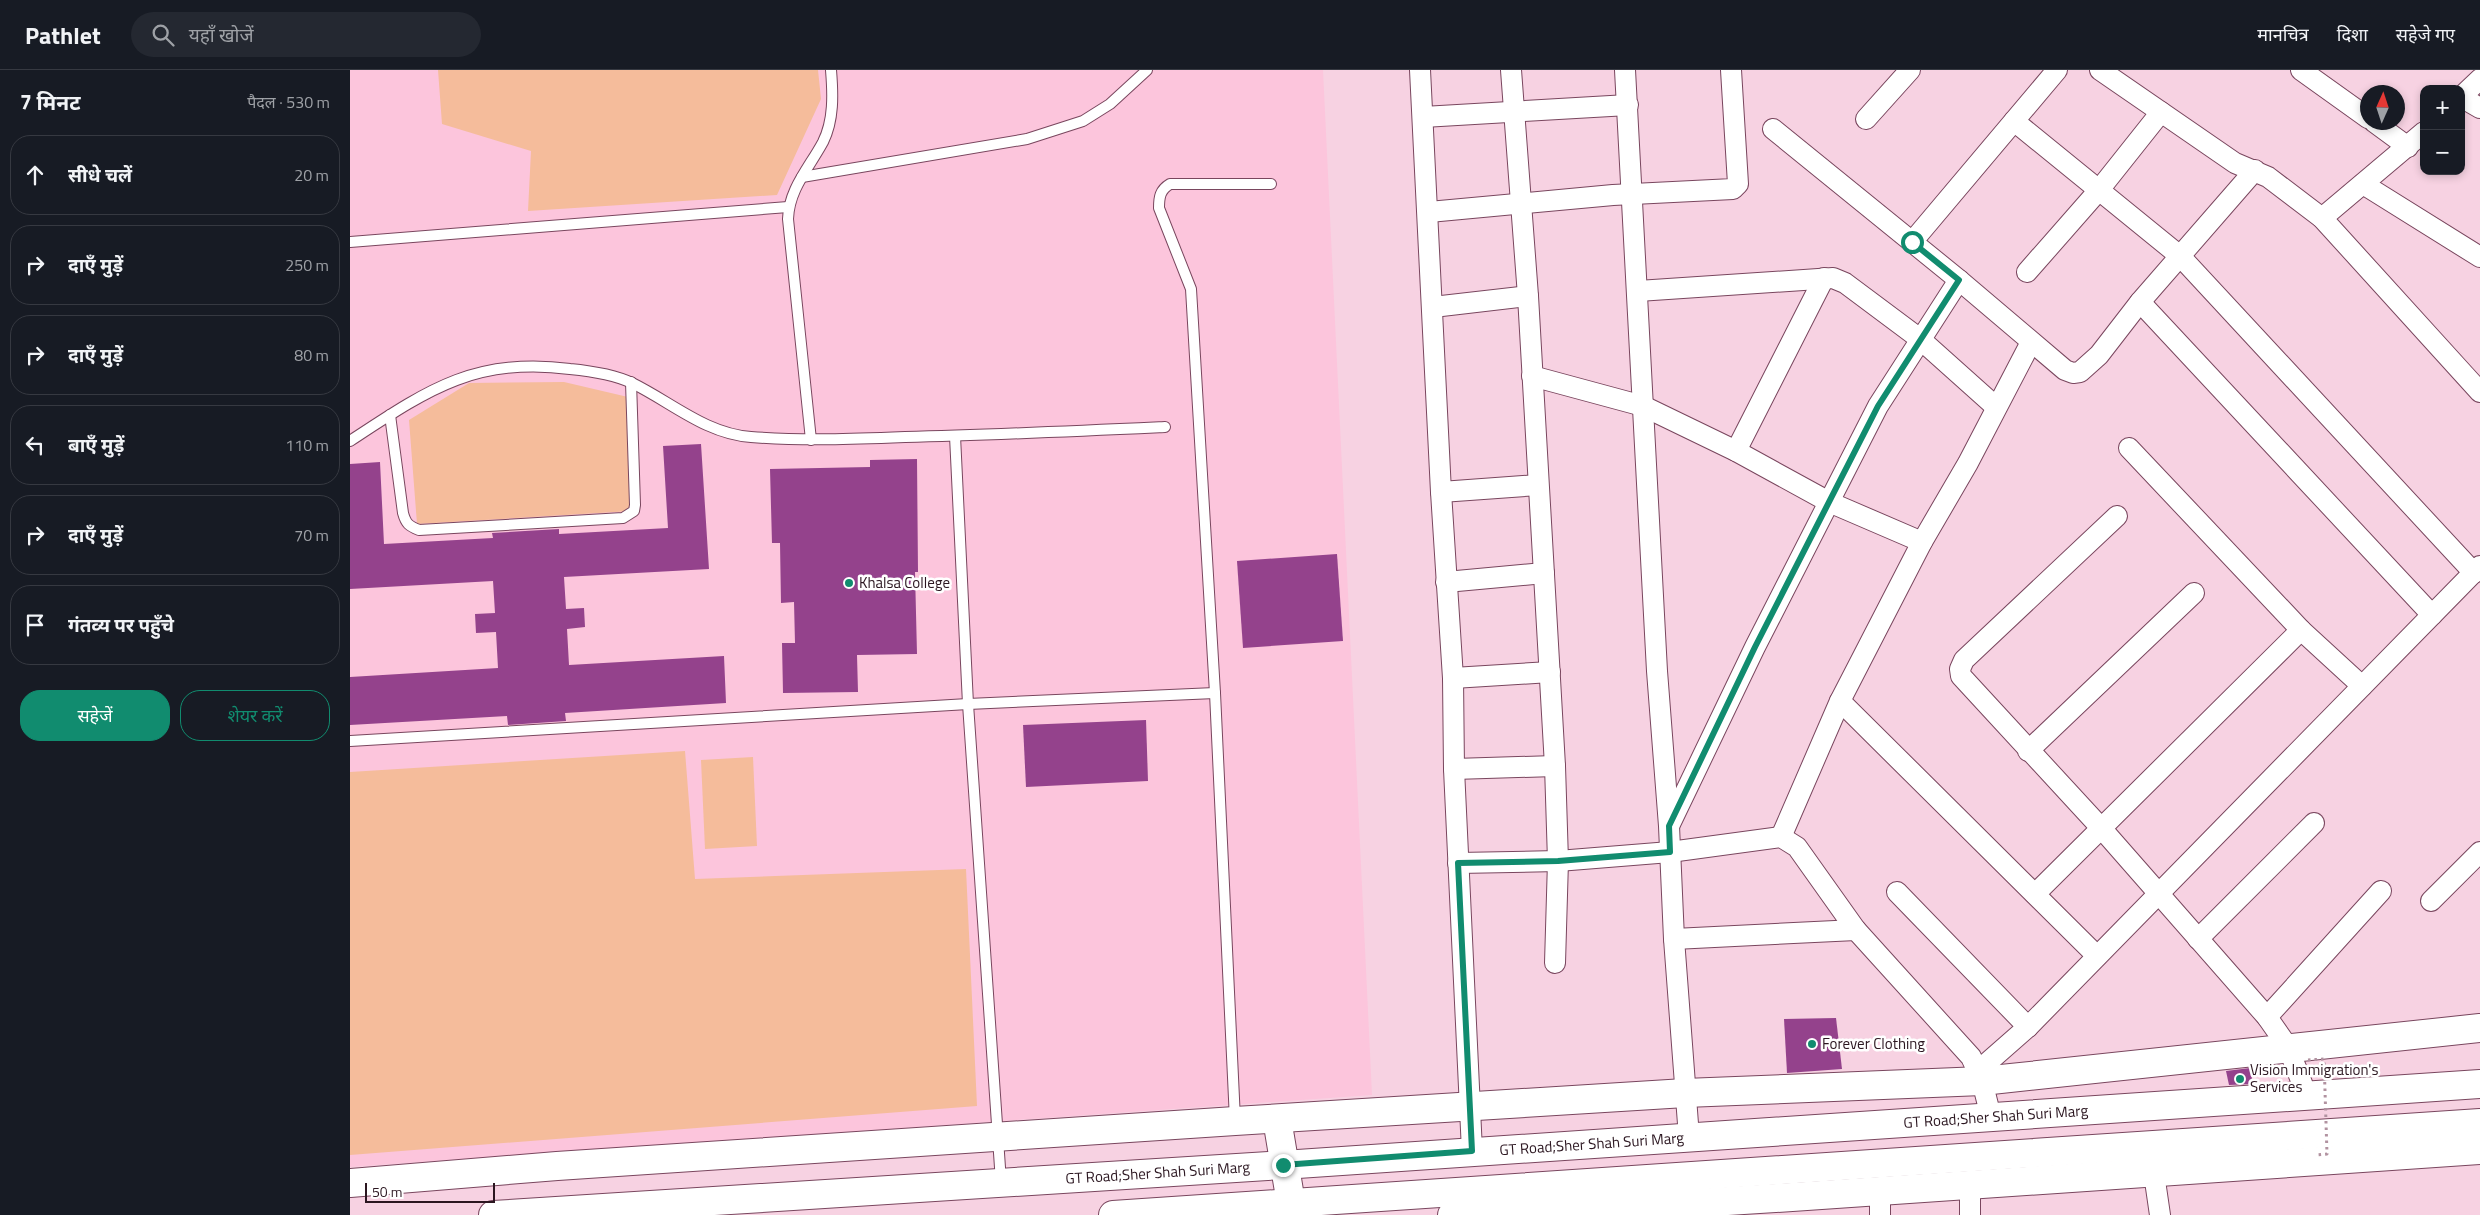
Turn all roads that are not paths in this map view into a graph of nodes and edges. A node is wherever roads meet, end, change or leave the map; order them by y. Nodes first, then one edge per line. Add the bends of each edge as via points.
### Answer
1 (831, 70) edge
2 (1147, 70) edge
3 (1420, 70) edge
4 (1510, 70) edge
5 (1625, 70) edge
6 (1731, 70) edge
7 (1910, 70) edge
8 (2057, 70) edge
9 (2301, 70) edge
10 (2108, 72) edge
11 (2480, 79) edge
12 (2465, 93) edge
13 (2465, 99) edge
14 (1628, 105) junction
15 (2480, 108) edge
16 (1513, 112) junction
17 (2161, 112) junction
18 (2360, 112) edge
19 (1423, 117) junction
20 (1866, 119) dead end
21 (2014, 121) junction
22 (1773, 129) dead end
23 (2385, 130) edge
24 (2420, 136) edge
25 (2408, 147) junction
26 (2255, 170) junction
27 (802, 177) junction
28 (1271, 184) dead end
29 (2363, 184) junction
30 (2099, 190) junction
31 (1632, 194) junction
32 (1519, 204) junction
33 (788, 207) junction
34 (1429, 212) junction
35 (2322, 218) junction
36 (350, 242) edge
37 (1912, 242) junction
38 (2180, 256) junction
39 (2480, 257) edge
40 (2027, 272) dead end
41 (1824, 278) junction
42 (1959, 280) junction
43 (1638, 291) junction
44 (1528, 296) junction
45 (2140, 302) junction
46 (1434, 307) junction
47 (1920, 339) junction
48 (2031, 342) junction
49 (1532, 376) junction
50 (631, 382) junction
51 (2480, 392) edge
52 (1643, 406) junction
53 (1996, 407) junction
54 (390, 415) junction
55 (1165, 427) dead end
56 (955, 436) junction
57 (811, 440) junction
58 (350, 441) edge
59 (2129, 448) dead end
60 (1736, 451) junction
61 (1538, 484) junction
62 (1441, 492) junction
63 (1829, 502) junction
64 (2117, 516) dead end
65 (1922, 542) junction
66 (2477, 569) edge
67 (1544, 573) junction
68 (1446, 582) junction
69 (2194, 593) dead end
70 (2432, 615) junction
71 (2301, 630) junction
72 (1550, 672) junction
73 (1453, 678) junction
74 (2362, 686) junction
75 (1215, 693) junction
76 (1840, 701) junction
77 (968, 704) junction
78 (350, 742) edge
79 (2028, 751) junction
80 (1555, 766) junction
81 (1454, 769) junction
82 (2314, 823) dead end
83 (1669, 826) junction
84 (2102, 829) junction
85 (1781, 837) junction
86 (1670, 852) junction
87 (2480, 852) edge
88 (1558, 861) junction
89 (1458, 863) junction
90 (2381, 891) dead end
91 (1897, 892) dead end
92 (2158, 893) junction
93 (2035, 894) junction
94 (2431, 901) dead end
95 (1856, 930) junction
96 (1674, 939) junction
97 (2198, 939) junction
98 (2097, 956) junction
99 (1555, 963) dead end
100 (2267, 1017) junction
101 (2028, 1026) junction
102 (2480, 1028) edge
103 (2298, 1054) junction
104 (1981, 1076) junction
105 (2480, 1084) edge
106 (1685, 1093) junction
107 (2307, 1096) junction
108 (1470, 1107) junction
109 (1991, 1117) junction
110 (1277, 1120) junction
111 (1235, 1121) junction
112 (2480, 1122) edge
113 (998, 1137) junction
114 (1689, 1137) junction
115 (2151, 1145) junction
116 (2480, 1150) edge
117 (1472, 1151) junction
118 (1283, 1165) junction
119 (2152, 1174) junction
120 (350, 1183) edge
121 (1001, 1183) junction
122 (1970, 1185) junction
123 (1880, 1203) edge
124 (1711, 1208) edge
125 (1291, 1209) edge
126 (1647, 1210) edge
127 (1550, 1213) edge
128 (493, 1215) edge
129 (1113, 1215) edge
130 (1452, 1215) edge
131 (1970, 1215) edge
132 (2160, 1215) edge

1 - 27 lane via 834,96 830,120 824,140
2 - 27 lane via 1110,104 1083,121 1027,139
3 - 19 street
4 - 16 street
5 - 14 street
6 - 31 street via 1736,187 1727,191
7 - 20 street
8 - 21 street
9 - 18 street
10 - 17 street
11 - 12 street
13 - 15 street
14 - 16 street
14 - 31 street
16 - 19 street
16 - 32 street
17 - 26 street via 2235,162
17 - 30 street
19 - 34 street
21 - 30 street
21 - 37 street
22 - 37 street
23 - 25 street
24 - 25 street
25 - 29 street
26 - 35 street
26 - 38 street
27 - 33 lane
28 - 75 lane via 1170,184 1160,193 1159,201 1190,288
29 - 35 street
29 - 39 street
30 - 38 street
30 - 40 street
31 - 32 street
31 - 43 street
32 - 34 street
32 - 44 street
33 - 36 lane
33 - 57 lane
34 - 46 street
35 - 51 street
37 - 42 street
38 - 45 street
38 - 66 street
41 - 43 street
41 - 47 street via 1845,283
41 - 60 street
42 - 47 street
42 - 48 street
43 - 52 street
44 - 46 street
44 - 49 street
45 - 48 street via 2099,355 2080,372 2065,370
45 - 70 street
46 - 62 street
47 - 53 street
47 - 63 street via 1878,406
48 - 53 street
49 - 52 street
49 - 61 street
50 - 54 lane via 596,372 558,367 498,367 447,383
50 - 54 lane via 635,505 634,511 623,518 419,530 410,527 403,513
50 - 57 lane via 704,424 748,437
52 - 60 street
52 - 83 street
53 - 65 street
54 - 58 lane
55 - 56 lane
56 - 57 lane
56 - 77 lane
59 - 71 street
60 - 63 street
61 - 62 street
61 - 67 street
62 - 68 street
63 - 65 street
63 - 83 street
64 - 79 street via 1960,664 1961,676
65 - 76 street
66 - 70 street
67 - 68 street
67 - 72 street
68 - 73 street
69 - 79 street
70 - 74 street
71 - 74 street
71 - 84 street
72 - 73 street
72 - 80 street
73 - 81 street
74 - 92 street
75 - 77 lane
75 - 111 lane
76 - 85 street
76 - 93 street
77 - 78 lane
77 - 113 lane
79 - 84 street
80 - 81 street
80 - 88 street
81 - 89 street
82 - 97 street
83 - 86 street
84 - 92 street
84 - 93 street
85 - 86 street
85 - 95 street via 1796,848
86 - 88 street
86 - 96 street
87 - 94 street
88 - 89 street
88 - 99 street
89 - 108 street
90 - 100 street
91 - 101 street
92 - 97 street
92 - 98 street
93 - 98 street
95 - 96 street
95 - 104 street via 1965,1050
96 - 106 street
97 - 100 street
98 - 101 street
100 - 103 street
101 - 104 street
102 - 103 main road
103 - 104 main road
103 - 107 street
104 - 106 main road
104 - 109 street
105 - 107 main road, GT Road;Sher Shah Suri Marg
106 - 108 main road
106 - 114 street
107 - 109 main road, GT Road;Sher Shah Suri Marg
108 - 110 main road
108 - 117 street
109 - 114 main road, GT Road;Sher Shah Suri Marg
110 - 111 main road
110 - 118 main road
111 - 113 main road
112 - 115 main road
113 - 120 main road
113 - 121 lane
114 - 117 main road, GT Road;Sher Shah Suri Marg
115 - 119 street
115 - 125 main road via 1875,1162
116 - 119 main road
117 - 118 main road, GT Road;Sher Shah Suri Marg
118 - 121 main road, GT Road;Sher Shah Suri Marg
118 - 125 main road
119 - 122 main road
119 - 132 street
121 - 128 main road, GT Road;Sher Shah Suri Marg
122 - 123 main road
122 - 131 street
123 - 124 main road
124 - 126 main road
125 - 129 main road
126 - 127 main road
127 - 130 main road

